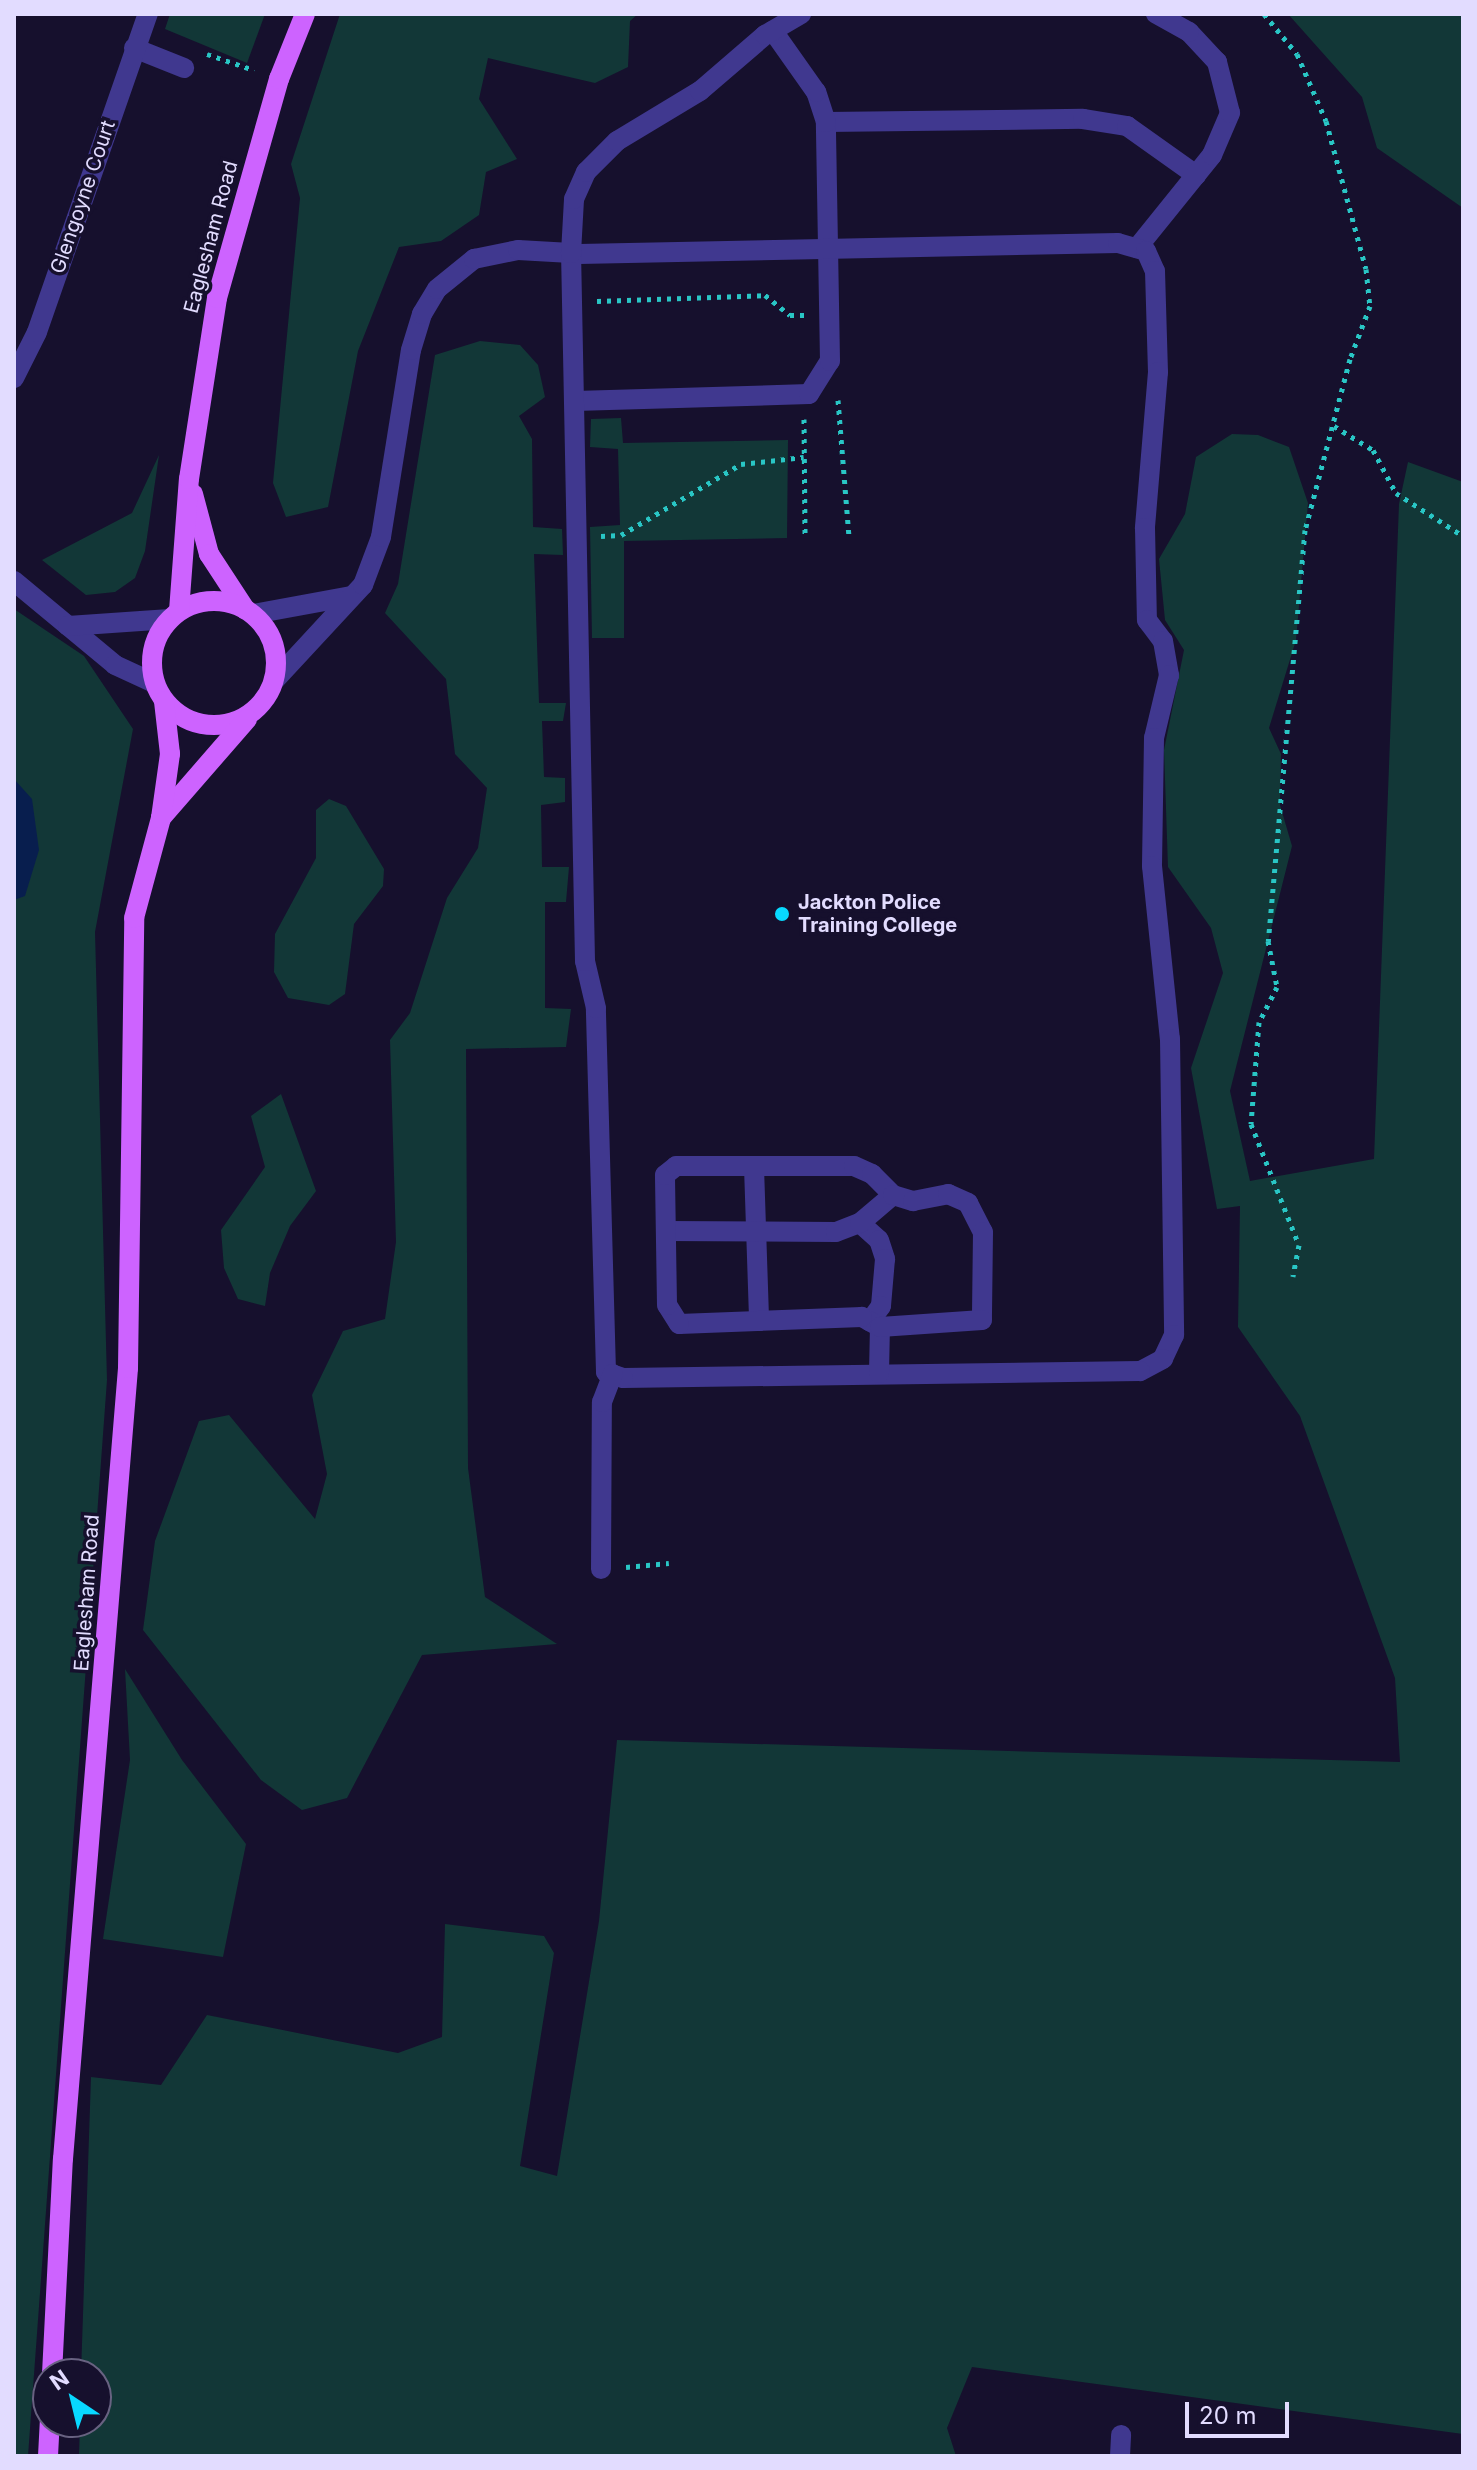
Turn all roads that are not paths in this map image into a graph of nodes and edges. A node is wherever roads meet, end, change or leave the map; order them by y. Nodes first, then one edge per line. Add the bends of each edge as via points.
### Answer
1 (148, 14) edge
2 (305, 14) edge
3 (801, 14) edge
4 (1156, 14) edge
5 (773, 31) junction
6 (134, 48) junction
7 (184, 68) road end
8 (826, 122) junction
9 (1196, 175) junction
10 (1137, 248) junction
11 (827, 249) junction
12 (571, 253) junction
13 (14, 378) edge
14 (575, 401) junction
15 (189, 479) junction
16 (14, 581) edge
17 (352, 596) junction
18 (249, 612) junction
19 (175, 615) junction
20 (68, 626) junction
21 (274, 681) junction
22 (154, 683) junction
23 (164, 701) junction
24 (255, 710) junction
25 (161, 818) junction
26 (754, 1167) junction
27 (893, 1195) junction
28 (860, 1223) junction
29 (666, 1231) junction
30 (758, 1231) junction
31 (759, 1321) junction
32 (875, 1324) junction
33 (879, 1373) junction
34 (613, 1374) junction
35 (601, 1569) road end
36 (53, 2358) edge
37 (1121, 2435) dead end
38 (1120, 2456) edge

1 - 6 street, Glengoyne Court
2 - 15 main road, Eaglesham Road via 279,79 217,298
3 - 5 street
4 - 9 street via 1189,32 1217,62 1230,113 1212,155
5 - 8 street via 816,92
5 - 12 street via 700,91 617,141 586,172 574,199
6 - 7 street
6 - 13 street, Glengoyne Court via 37,332
8 - 9 street via 1083,119 1127,126
8 - 11 street
9 - 10 street
10 - 11 street via 1118,243
10 - 33 street via 1146,251 1155,271 1158,372 1145,528 1147,620 1163,641 1169,675 1154,738 1152,866 1170,1039 1174,1335 1163,1359 1140,1371
11 - 12 street
11 - 14 street via 830,361 809,390
12 - 14 street
12 - 17 street via 518,250 474,259 437,289 411,350 381,537 363,585
14 - 34 street via 585,961 596,1008 602,1348 606,1372
15 - 18 main road via 209,554
15 - 19 main road, Eaglesham Road
16 - 20 street via 41,609
17 - 18 street
17 - 21 street
18 - 19 main road via 212,600
18 - 21 main road via 276,652
19 - 20 street
19 - 22 main road via 154,642
20 - 22 street via 115,665
21 - 24 main road
22 - 23 main road
23 - 24 main road via 197,724 217,726
23 - 25 main road, Eaglesham Road via 170,754
24 - 25 main road
25 - 36 main road, Eaglesham Road via 134,918 128,1368 63,2159
26 - 27 street via 854,1166 872,1174
26 - 29 street via 676,1166 665,1175
26 - 30 street
27 - 28 street
27 - 32 street via 913,1201 948,1194 968,1203 983,1232 982,1320
28 - 30 street via 836,1232
28 - 32 street via 879,1240 885,1259
29 - 30 street
29 - 31 street via 667,1305 679,1324
30 - 31 street
31 - 32 street via 862,1317
32 - 33 street
33 - 34 street
34 - 35 street via 602,1402
37 - 38 street

